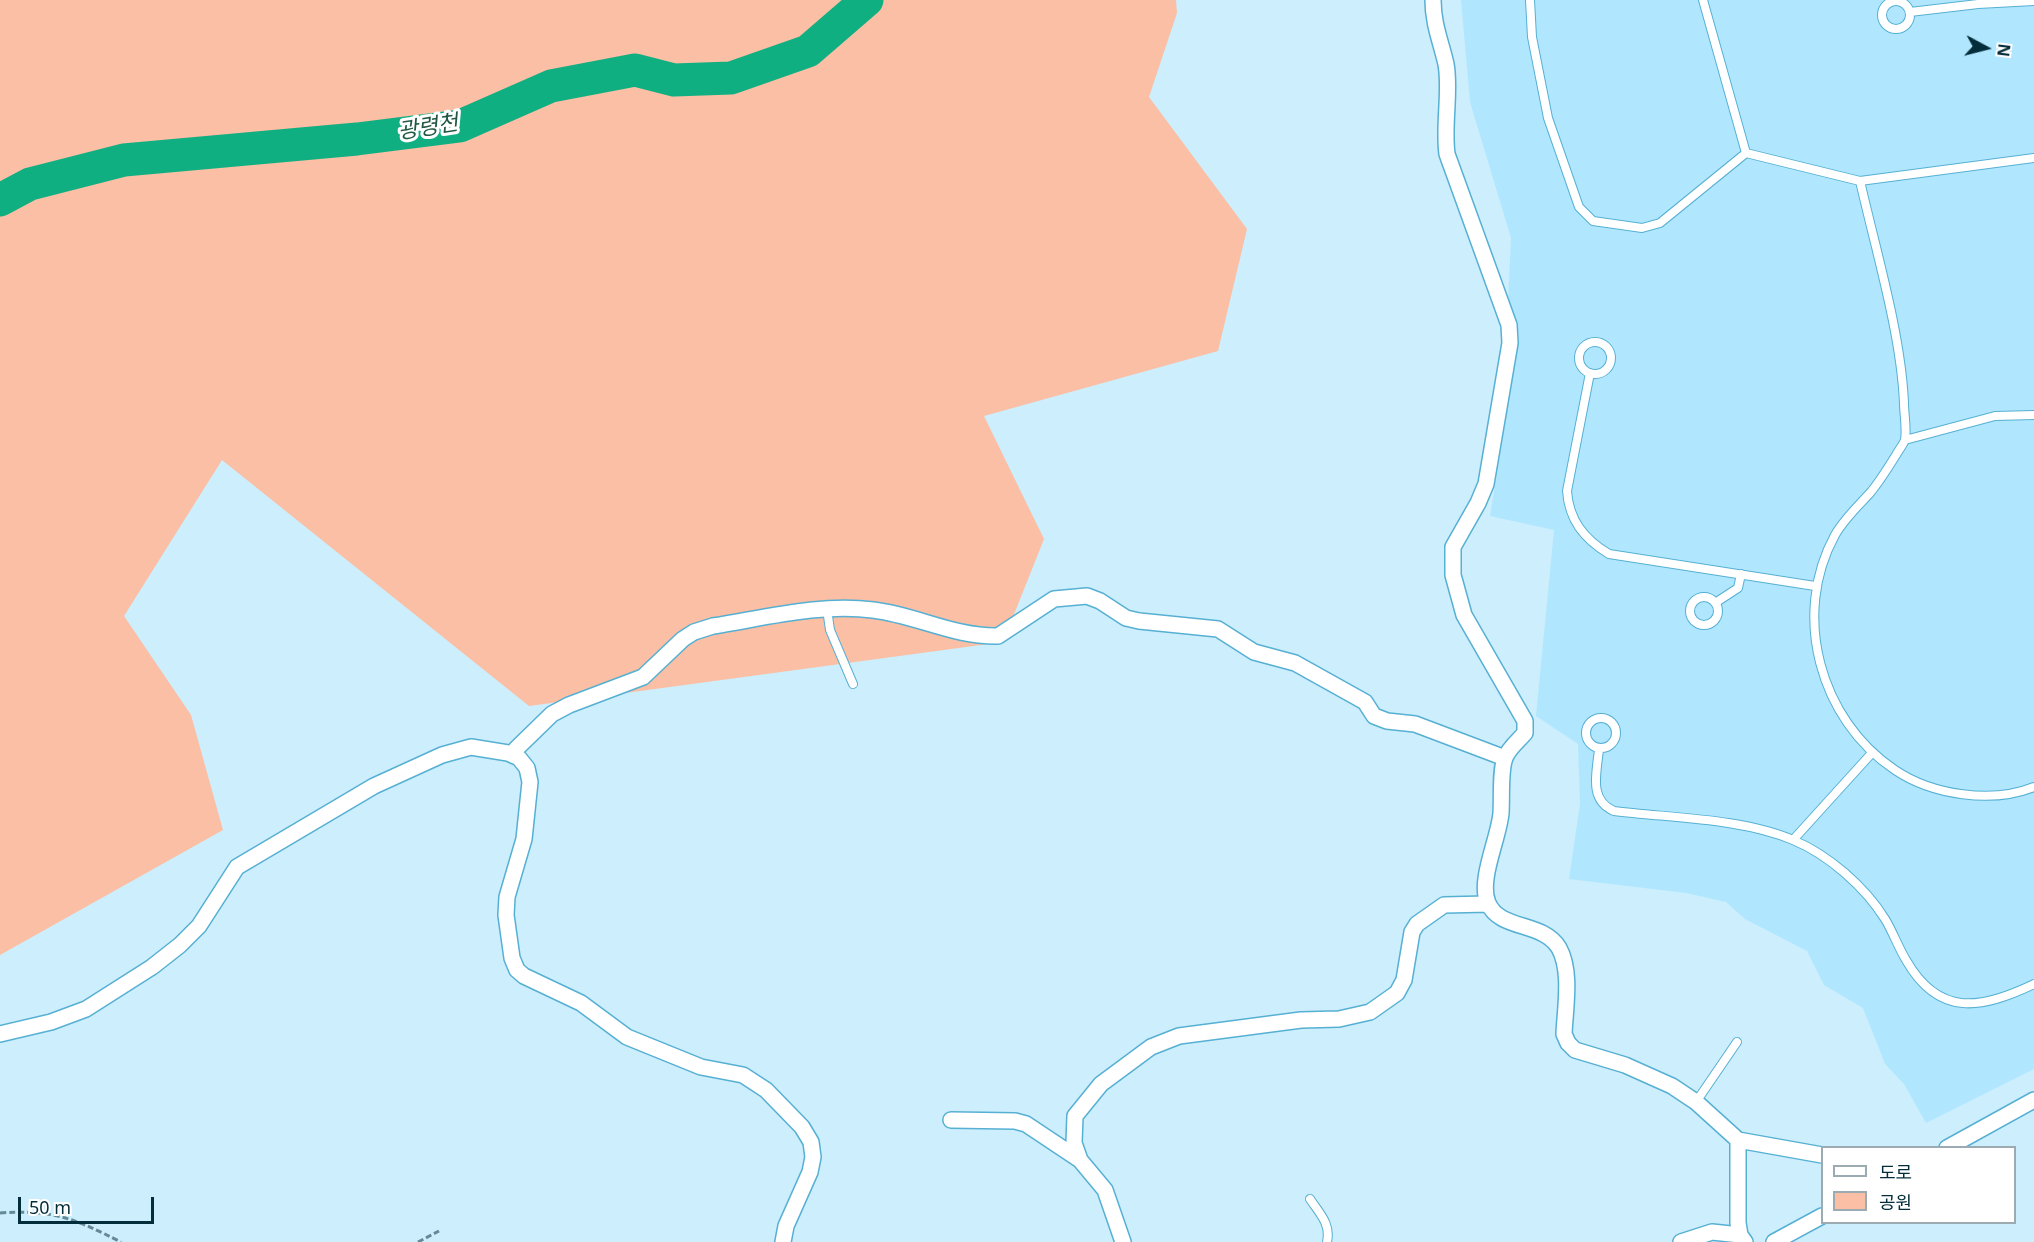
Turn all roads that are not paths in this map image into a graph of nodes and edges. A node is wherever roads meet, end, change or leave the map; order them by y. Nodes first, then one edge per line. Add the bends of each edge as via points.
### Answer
1 (1433, 0) edge
2 (1530, 0) edge
3 (1703, 0) edge
4 (2034, 1) edge
5 (1910, 12) dead end
6 (1746, 153) junction
7 (2034, 158) edge
8 (1860, 181) junction
9 (1590, 373) junction
10 (2034, 415) edge
11 (1905, 440) junction
12 (1741, 574) junction
13 (1815, 586) junction
14 (1716, 603) dead end
15 (828, 609) junction
16 (853, 684) dead end
17 (516, 749) dead end
18 (1599, 749) junction
19 (1871, 754) junction
20 (1505, 758) junction
21 (2034, 787) edge
22 (1793, 840) junction
23 (1488, 904) junction
24 (2034, 984) edge
25 (0, 1034) edge
26 (1737, 1042) dead end
27 (2034, 1100) edge
28 (1696, 1102) junction
29 (951, 1120) dead end
30 (1738, 1140) junction
31 (1951, 1146) edge
32 (1821, 1155) edge
33 (1080, 1160) junction
34 (1310, 1200) dead end
35 (1821, 1217) edge
36 (1742, 1239) edge
37 (783, 1242) edge
38 (1123, 1242) edge
39 (1327, 1242) edge
40 (1681, 1242) edge
41 (1774, 1242) edge

1 - 20 street via 1433,17 1446,66 1447,154 1509,325 1510,343 1486,484 1453,546 1453,575 1464,615 1525,721 1525,733
2 - 6 lane via 1532,37 1548,118 1579,207 1593,221 1642,228 1660,223
3 - 6 lane
4 - 5 lane
6 - 8 lane
7 - 8 lane
8 - 11 lane via 1903,379
9 - 9 lane via 1601,372 1611,362 1607,347 1599,342 1589,343 1581,350 1582,366
9 - 12 lane via 1566,491 1568,508 1577,525 1590,542 1609,554
10 - 11 lane via 1995,416
11 - 13 lane via 1836,533
12 - 13 lane
12 - 14 lane via 1738,588
13 - 19 lane via 1814,621 1820,662 1832,699
15 - 16 lane via 830,630
15 - 17 street via 694,632 673,646 643,677 552,714
15 - 20 street via 874,610 963,633 998,636 1054,599 1087,596 1126,618 1218,629 1254,652 1295,663 1365,702 1374,716 1387,722 1414,724
18 - 18 lane via 1609,747 1617,734 1614,724 1605,718 1590,722 1586,731 1587,741
18 - 22 lane via 1595,789 1605,807 1748,828
19 - 21 lane via 1928,787 1958,794 1991,795
19 - 22 lane
20 - 23 street via 1500,817 1485,884
22 - 24 lane via 1857,886 1886,920 1917,977 1945,999 1960,1004 1992,1002
23 - 28 street via 1505,920 1548,936 1559,947 1565,973 1564,1034 1575,1050 1652,1076
23 - 33 street via 1444,905 1417,924 1412,932 1404,980 1397,993 1370,1012 1339,1019 1301,1020 1179,1036 1151,1047 1101,1084 1075,1116 1074,1143
25 - 37 street via 51,1023 86,1009 152,967 199,926 237,867 356,796 442,755 471,747 492,749 519,758 527,768 530,782 521,853 507,897 506,930 517,970 581,1003 627,1037 701,1066 743,1075 757,1081 774,1097 802,1127 811,1142 813,1157
26 - 28 lane
27 - 31 street
28 - 30 street
29 - 33 street via 1026,1124
30 - 32 street
30 - 36 street
33 - 38 street via 1105,1190
34 - 39 lane via 1330,1231
35 - 41 street
36 - 40 street via 1712,1232

